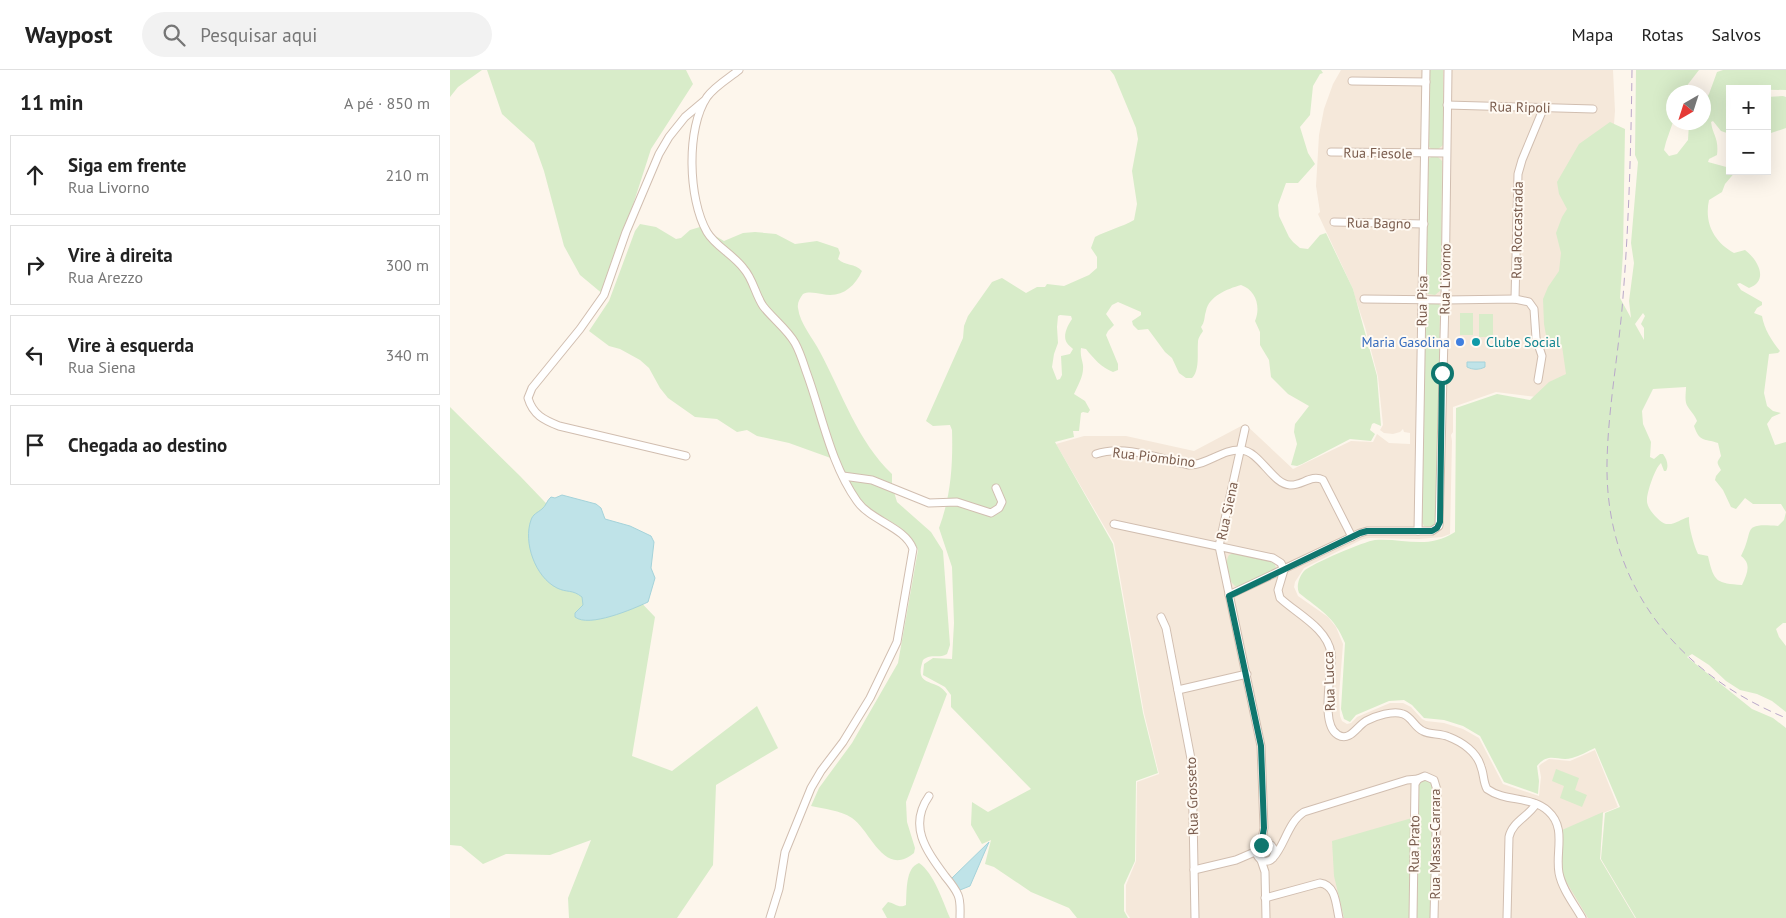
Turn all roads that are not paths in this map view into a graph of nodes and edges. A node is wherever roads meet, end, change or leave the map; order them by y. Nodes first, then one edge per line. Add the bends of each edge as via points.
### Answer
1 (739, 70) edge
2 (1426, 70) edge
3 (1448, 70) edge
4 (1352, 82) dead end
5 (1426, 82) junction
6 (706, 99) junction
7 (1447, 106) junction
8 (1544, 107) junction
9 (1593, 108) dead end
10 (1331, 152) dead end
11 (1425, 153) junction
12 (1446, 153) junction
13 (1334, 222) dead end
14 (1424, 224) junction
15 (1364, 299) dead end
16 (1422, 299) junction
17 (1515, 299) junction
18 (1445, 300) junction
19 (1538, 380) dead end
20 (1245, 429) dead end
21 (1240, 450) junction
22 (1096, 454) dead end
23 (686, 456) dead end
24 (843, 476) junction
25 (996, 488) dead end
26 (1114, 524) dead end
27 (1418, 531) junction
28 (1352, 537) junction
29 (1219, 546) junction
30 (1284, 570) junction
31 (1229, 596) junction
32 (1161, 617) dead end
33 (1247, 674) junction
34 (1178, 690) junction
35 (1422, 778) junction
36 (1397, 784) junction
37 (1414, 789) junction
38 (929, 796) dead end
39 (1536, 804) junction
40 (1284, 839) junction
41 (1263, 851) junction
42 (1272, 859) junction
43 (1194, 870) junction
44 (1266, 872) junction
45 (1265, 898) junction
46 (770, 918) edge
47 (960, 918) edge
48 (1195, 918) edge
49 (1266, 918) edge
50 (1339, 918) edge
51 (1413, 918) edge
52 (1434, 918) edge
53 (1507, 918) edge
54 (1582, 918) edge

1 - 6 street
2 - 5 street, Rua Pisa
3 - 7 street, Rua Livorno
4 - 5 street
5 - 11 street, Rua Pisa
6 - 23 street via 685,116 669,137 626,232 604,294 532,388 528,398 533,411 545,421
6 - 24 street via 698,115 692,142 694,185 701,220 708,234 746,270 762,303 794,342
7 - 8 street, Rua Ripoli
7 - 12 street, Rua Livorno
8 - 9 street, Rua Ripoli
8 - 17 street, Rua Roccastrada via 1518,174
10 - 11 street, Rua Fiesole
11 - 12 street, Rua Fiesole
11 - 14 street, Rua Pisa
12 - 18 street, Rua Livorno
13 - 14 street, Rua Bagno
14 - 16 street, Rua Pisa
15 - 16 street
16 - 18 street
16 - 27 street, Rua Pisa
17 - 18 street
17 - 19 street via 1529,302 1534,309 1536,338 1542,356
18 - 27 street, Rua Livorno via 1440,522 1432,531
20 - 21 street, Rua Siena
21 - 22 street, Rua Piombino via 1198,465 1129,452 1103,451
21 - 28 street via 1253,455 1282,483 1289,485 1312,478 1323,480
21 - 29 street, Rua Siena
24 - 25 street via 872,480 929,503 957,502 991,512 1002,502
24 - 46 street via 859,504 911,543 913,558 897,642 870,698 811,788 785,852
26 - 29 street
27 - 28 street, Rua Livorno via 1367,531
28 - 30 street, Rua Livorno
29 - 30 street via 1273,558 1281,563
29 - 31 street, Rua Siena
30 - 31 street, Rua Livorno
30 - 39 street, Rua Lucca via 1278,590 1280,598 1320,631 1330,650 1328,707 1336,734 1344,737 1367,720 1397,712 1403,714 1422,731 1449,737 1469,749 1478,758 1490,791
31 - 33 street, Rua Siena
32 - 34 street, Rua Grosseto
33 - 34 street
33 - 41 street, Rua Siena via 1261,746
34 - 43 street, Rua Grosseto via 1192,764
35 - 36 street
35 - 37 street, Rua Prato via 1414,784
35 - 52 street, Rua Massa-Carrara via 1434,780 1437,790
36 - 37 street
36 - 40 street via 1304,812
37 - 51 street, Rua Prato
38 - 47 street via 919,818 922,838 958,894
39 - 53 street via 1510,830
39 - 54 street, Rua Lucca via 1550,812 1556,822 1560,836 1558,873
40 - 41 street
40 - 42 street
41 - 42 street via 1265,862
41 - 42 street via 1275,851
41 - 43 street
41 - 44 street
42 - 44 street
43 - 48 street, Rua Grosseto
44 - 45 street
45 - 49 street
45 - 50 street via 1325,884 1332,890

